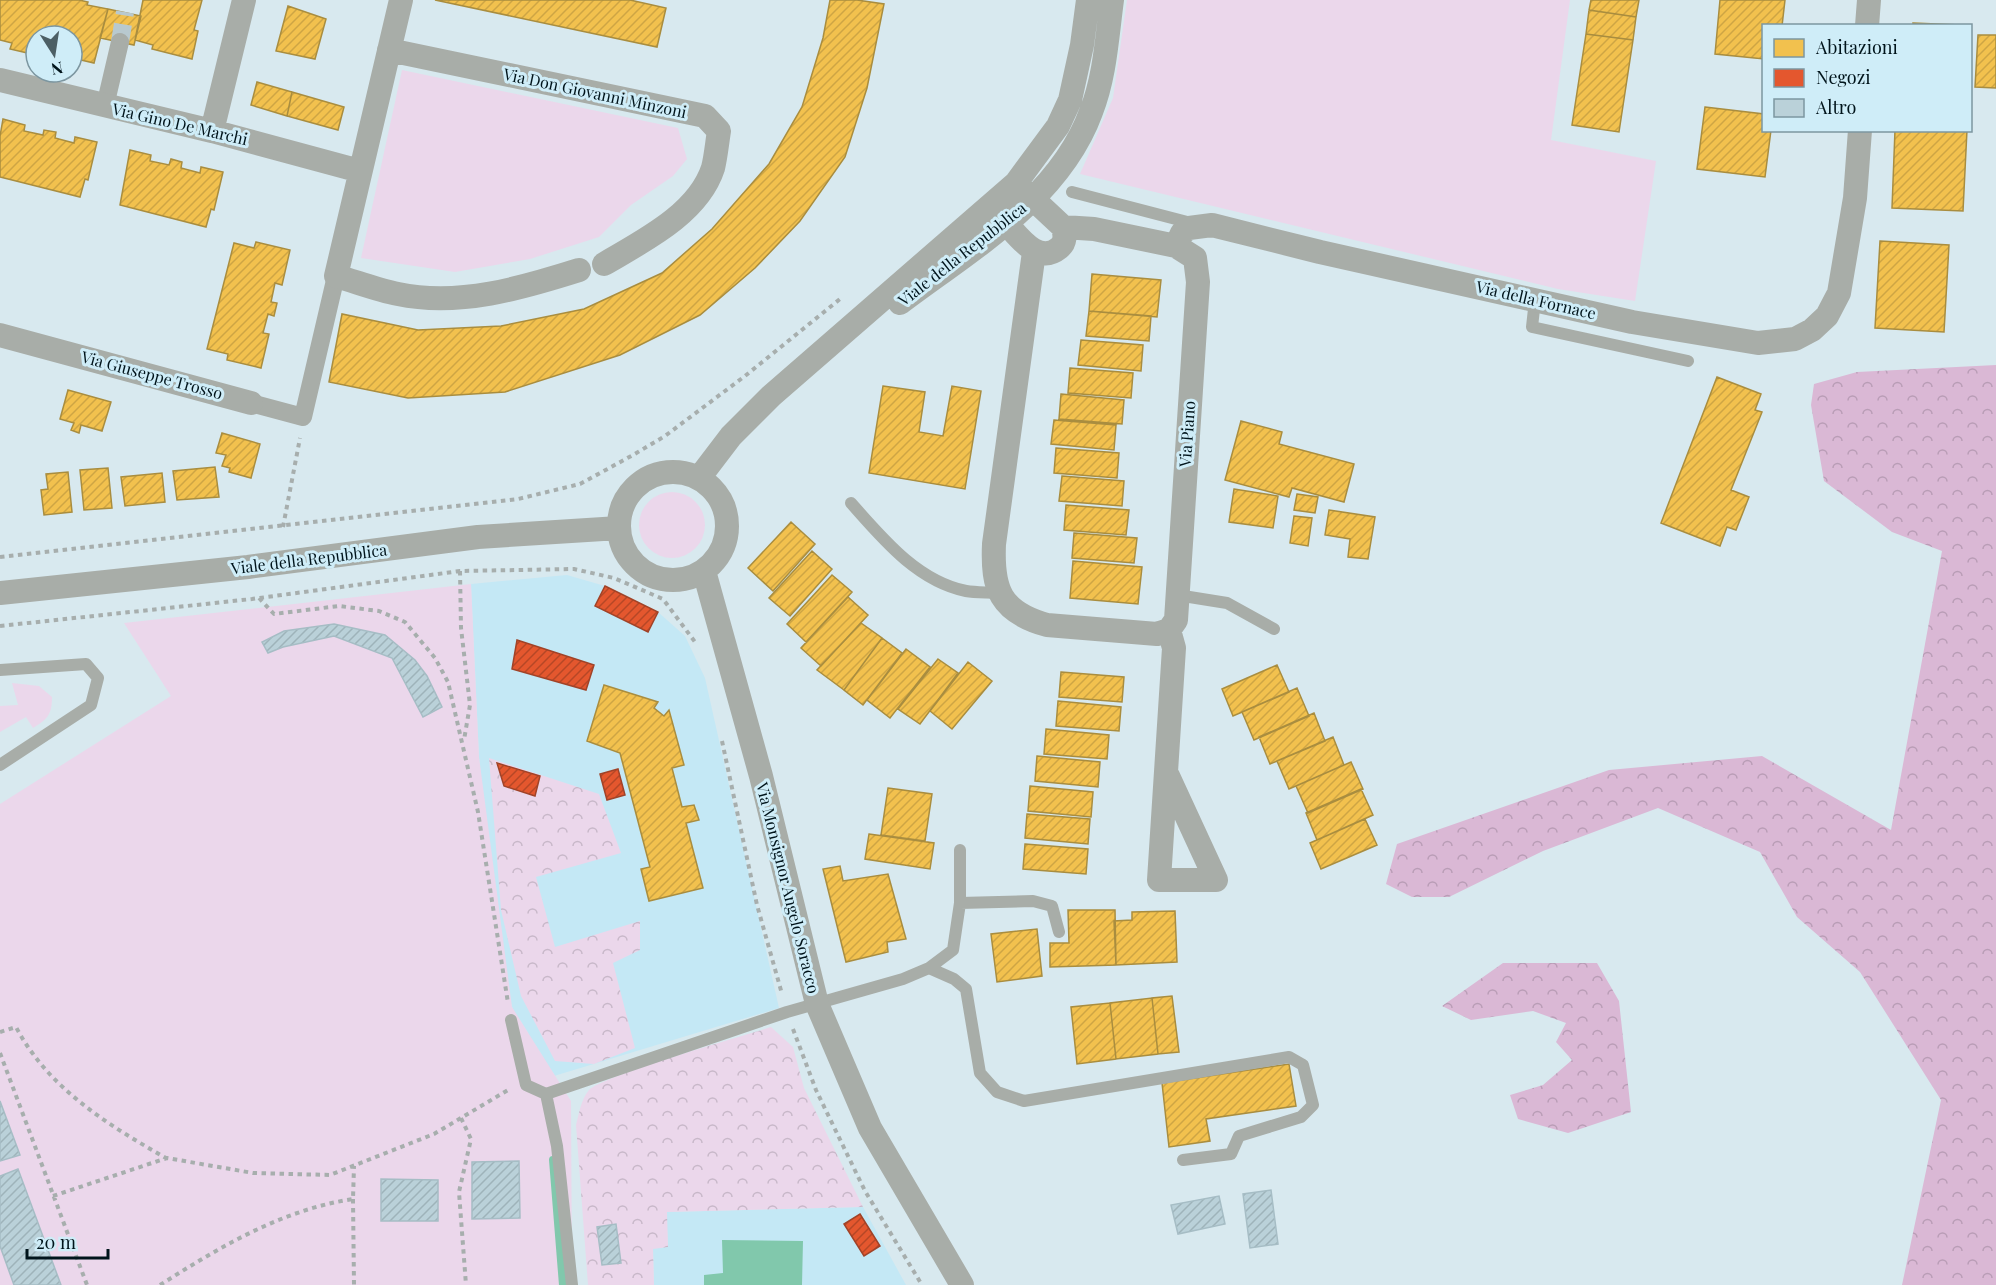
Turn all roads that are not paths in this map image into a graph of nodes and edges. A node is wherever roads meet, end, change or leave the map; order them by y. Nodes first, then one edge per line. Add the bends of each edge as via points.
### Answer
1 (244, 0) edge
2 (401, 0) edge
3 (1088, 0) edge
4 (1112, 0) edge
5 (1869, 0) edge
6 (1867, 24) edge
7 (120, 42) tunnel mouth
8 (389, 50) junction
9 (0, 80) edge
10 (105, 106) junction
11 (212, 130) junction
12 (1860, 132) edge
13 (360, 171) junction
14 (1024, 190) junction
15 (1072, 192) dead end
16 (1006, 223) junction
17 (1198, 225) junction
18 (1063, 227) junction
19 (1176, 246) junction
20 (1034, 252) junction
21 (604, 264) dead end
22 (579, 270) dead end
23 (336, 276) junction
24 (1535, 300) junction
25 (0, 335) edge
26 (1688, 361) dead end
27 (771, 396) junction
28 (251, 403) joint
29 (699, 478) junction
30 (851, 503) dead end
31 (619, 528) junction
32 (704, 572) junction
33 (0, 593) edge
34 (999, 593) junction
35 (1177, 595) junction
36 (1274, 629) dead end
37 (1169, 630) junction
38 (0, 670) edge
39 (0, 765) edge
40 (1168, 776) dead end
41 (960, 850) dead end
42 (960, 903) junction
43 (1059, 932) dead end
44 (929, 968) junction
45 (817, 1004) junction
46 (511, 1020) road end
47 (546, 1094) junction
48 (1184, 1160) dead end
49 (572, 1285) edge
50 (962, 1285) edge

1 - 11 street
2 - 8 street
3 - 14 street, Viale della Repubblica via 1070,100
4 - 14 street, Viale della Repubblica via 1092,111 1063,165
5 - 6 street
7 - 10 street
8 - 13 street
8 - 21 street, Via Don Giovanni Minzoni via 705,116 718,131 713,168 698,194 651,236
9 - 10 street, Via Gino De Marchi
10 - 11 street, Via Gino De Marchi
11 - 13 street, Via Gino De Marchi
12 - 24 street, Via della Fornace via 1855,198 1839,293 1827,316 1795,339 1758,343 1632,322
13 - 23 street
14 - 16 street
14 - 18 street
14 - 27 street, Viale della Repubblica
15 - 17 lane
16 - 20 street
16 - 27 street, Viale della Repubblica
17 - 19 street via 1182,233
17 - 24 street, Via della Fornace via 1212,225
18 - 19 street via 1095,229
18 - 20 street via 1063,245 1045,254
19 - 35 street, Via Piano via 1195,258 1198,270
20 - 34 street via 994,544 993,573
22 - 23 street via 512,289 433,298 398,294
23 - 28 street, Via Giuseppe Trosso via 303,417
24 - 26 lane via 1532,327
25 - 28 street, Via Giuseppe Trosso
27 - 29 street, Viale della Repubblica via 731,436
29 - 31 street via 677,472 655,476 635,487 622,506
29 - 32 street via 716,493 726,513 727,535 719,555
30 - 34 lane via 888,545 928,576 965,591
31 - 32 street via 624,551 639,569 659,579 682,580
31 - 33 street, Viale della Repubblica via 478,537 248,567
32 - 45 street, Via Monsignor Angelo Soracco
34 - 37 street via 1012,610 1047,626 1157,634
35 - 36 lane via 1227,603
35 - 37 street, Via Piano via 1176,620
37 - 40 street, Via Piano via 1174,648
38 - 39 lane via 86,664 98,678 91,705
41 - 42 lane
42 - 43 lane via 1033,901 1053,906
42 - 44 lane via 953,950
44 - 45 lane
44 - 48 lane via 954,979 966,990 980,1073 997,1092 1024,1101 1289,1057 1303,1065 1313,1105 1302,1117 1239,1136 1231,1154
45 - 47 lane
45 - 50 street, Via Monsignor Angelo Soracco via 870,1128
46 - 47 lane via 526,1085
47 - 49 lane via 557,1146

